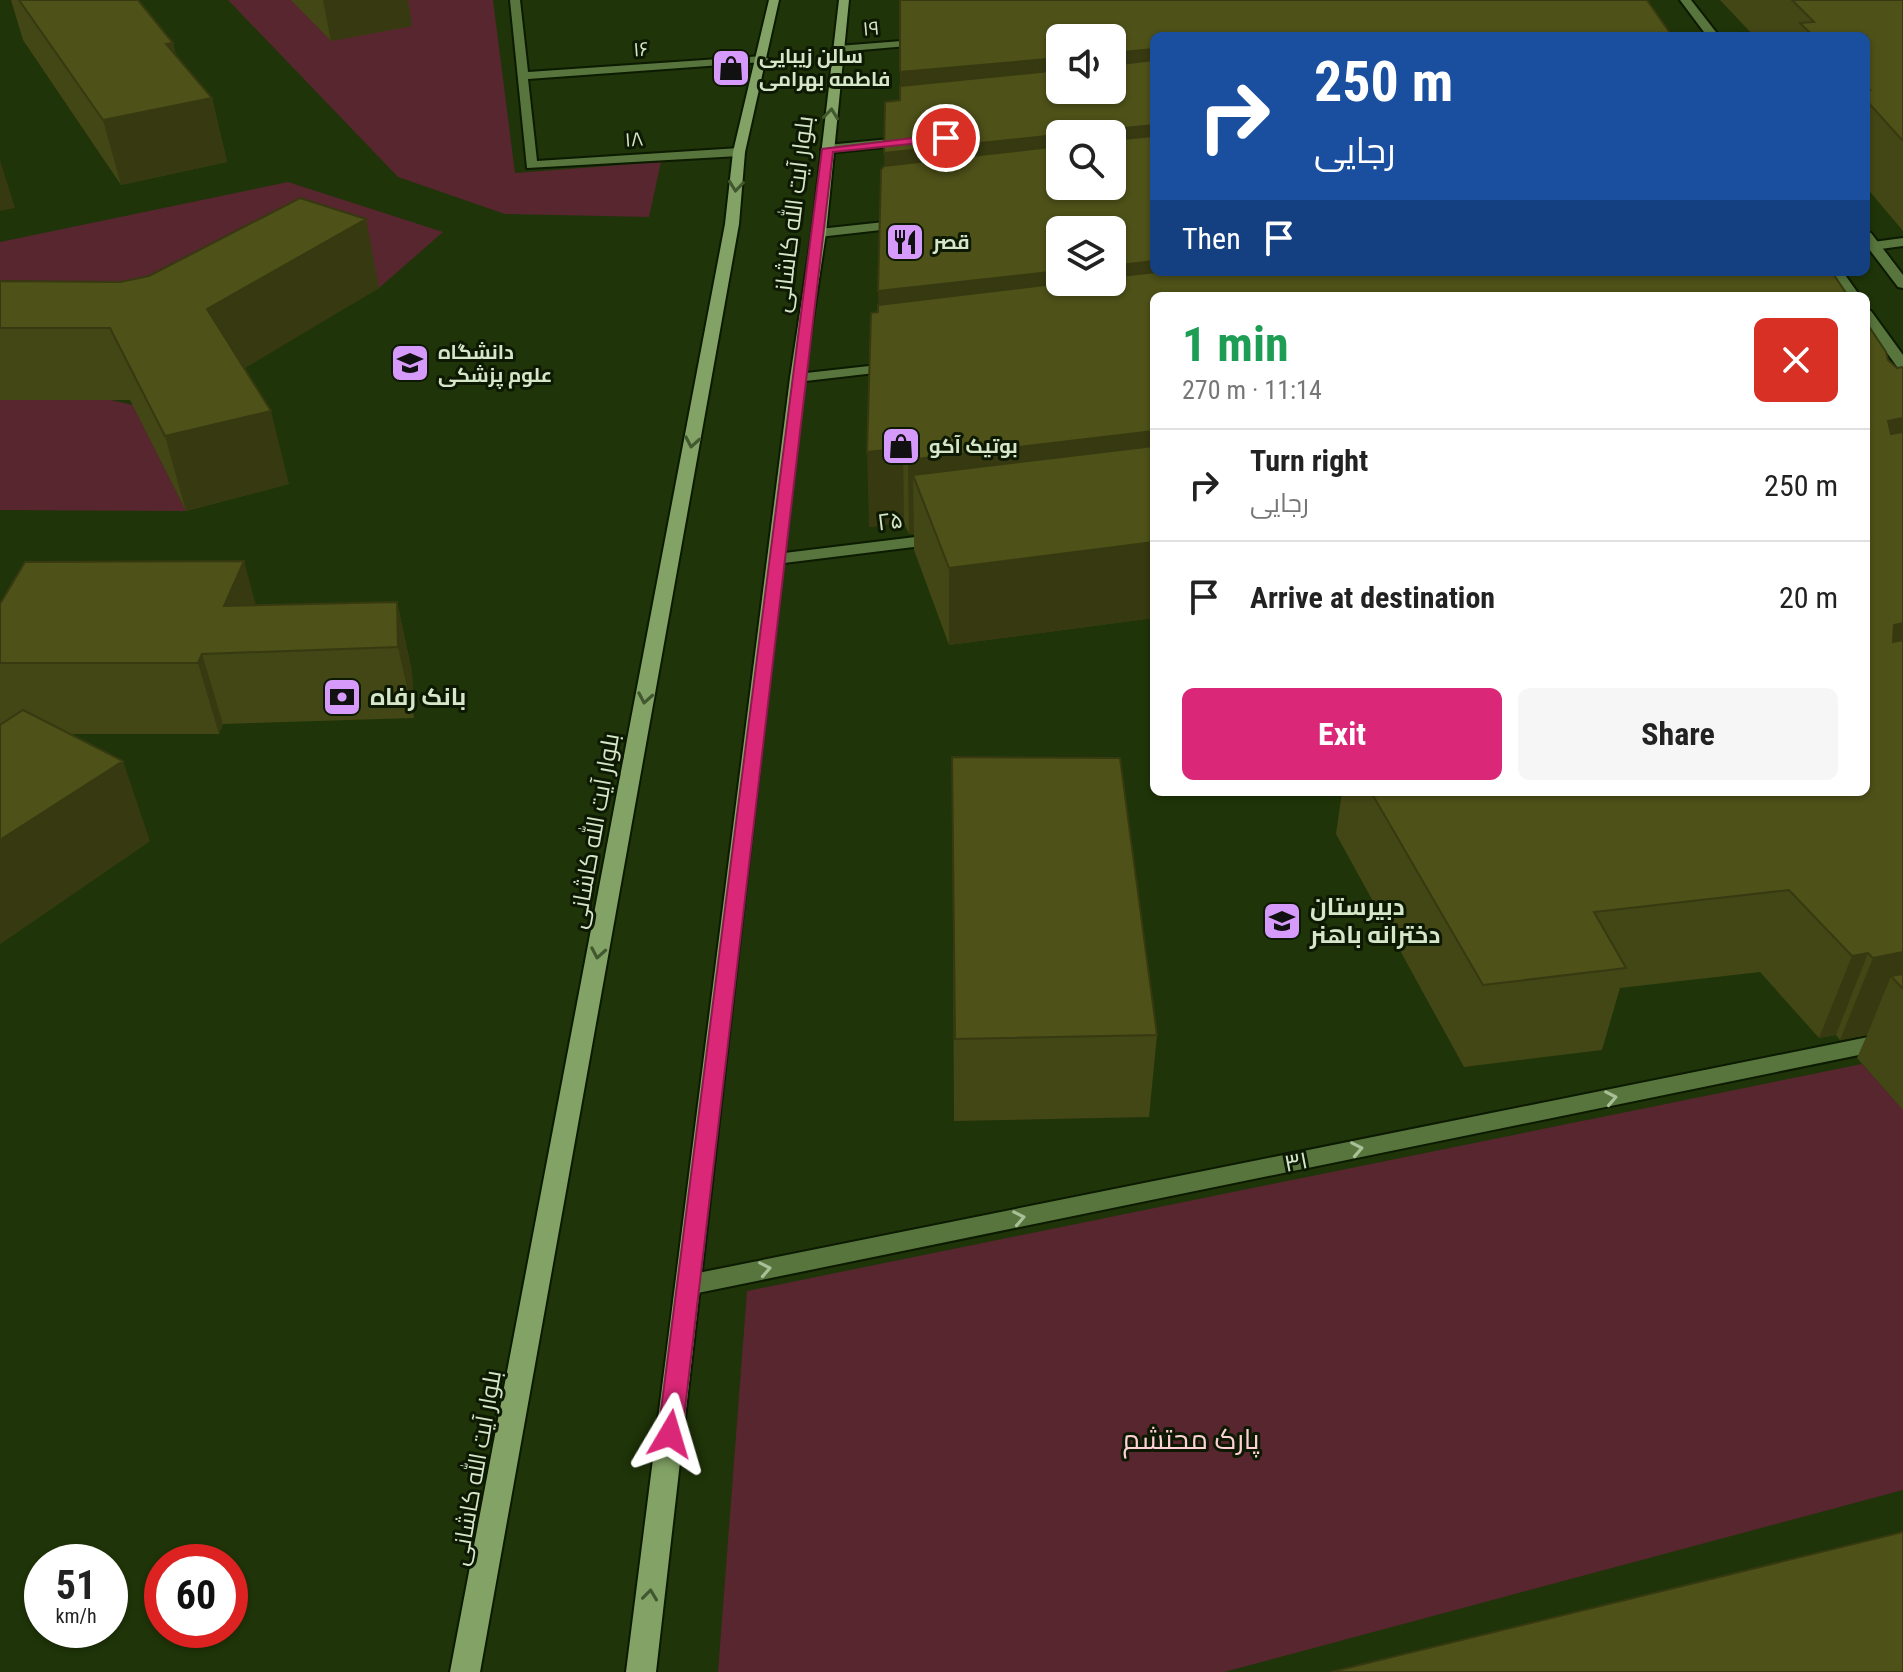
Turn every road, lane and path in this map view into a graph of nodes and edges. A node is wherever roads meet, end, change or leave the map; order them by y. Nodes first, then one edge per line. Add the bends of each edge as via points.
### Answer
1 (515, 0) edge
2 (774, 0) edge
3 (844, 0) edge
4 (1685, 0) edge
5 (1710, 32) edge
6 (947, 40) edge
7 (838, 49) junction
8 (763, 59) junction
9 (522, 76) junction
10 (921, 140) edge
11 (827, 149) junction
12 (739, 152) junction
13 (911, 223) edge
14 (819, 233) junction
15 (1870, 241) edge
16 (1903, 242) edge
17 (1903, 284) edge
18 (1870, 320) edge
19 (1903, 365) edge
20 (906, 366) edge
21 (797, 378) junction
22 (965, 536) edge
23 (776, 559) junction
24 (1903, 1038) edge
25 (688, 1285) junction
26 (465, 1672) edge
27 (641, 1672) edge

1 - 9 street
2 - 8 main road, بلوار آیت الله کاشانی
3 - 7 main road, بلوار آیت الله کاشانی
4 - 5 street
6 - 7 street, ۱۹
11 -> 7 main road, بلوار آیت الله کاشانی
8 - 9 street, ۱۶
8 - 12 main road, بلوار آیت الله کاشانی
9 - 12 street, ۱۸ via 531,165
10 - 11 street
11 - 14 main road, بلوار آیت الله کاشانی
12 -> 26 main road, بلوار آیت الله کاشانی via 732,224
13 - 14 street
14 - 21 main road, بلوار آیت الله کاشانی
15 - 16 street
15 - 17 street
18 - 19 street
20 - 21 street
21 - 23 main road, بلوار آیت الله کاشانی
22 - 23 street, ۲۵
23 - 25 main road, بلوار آیت الله کاشانی
25 -> 24 street, ۳۱
27 -> 25 main road, بلوار آیت الله کاشانی

